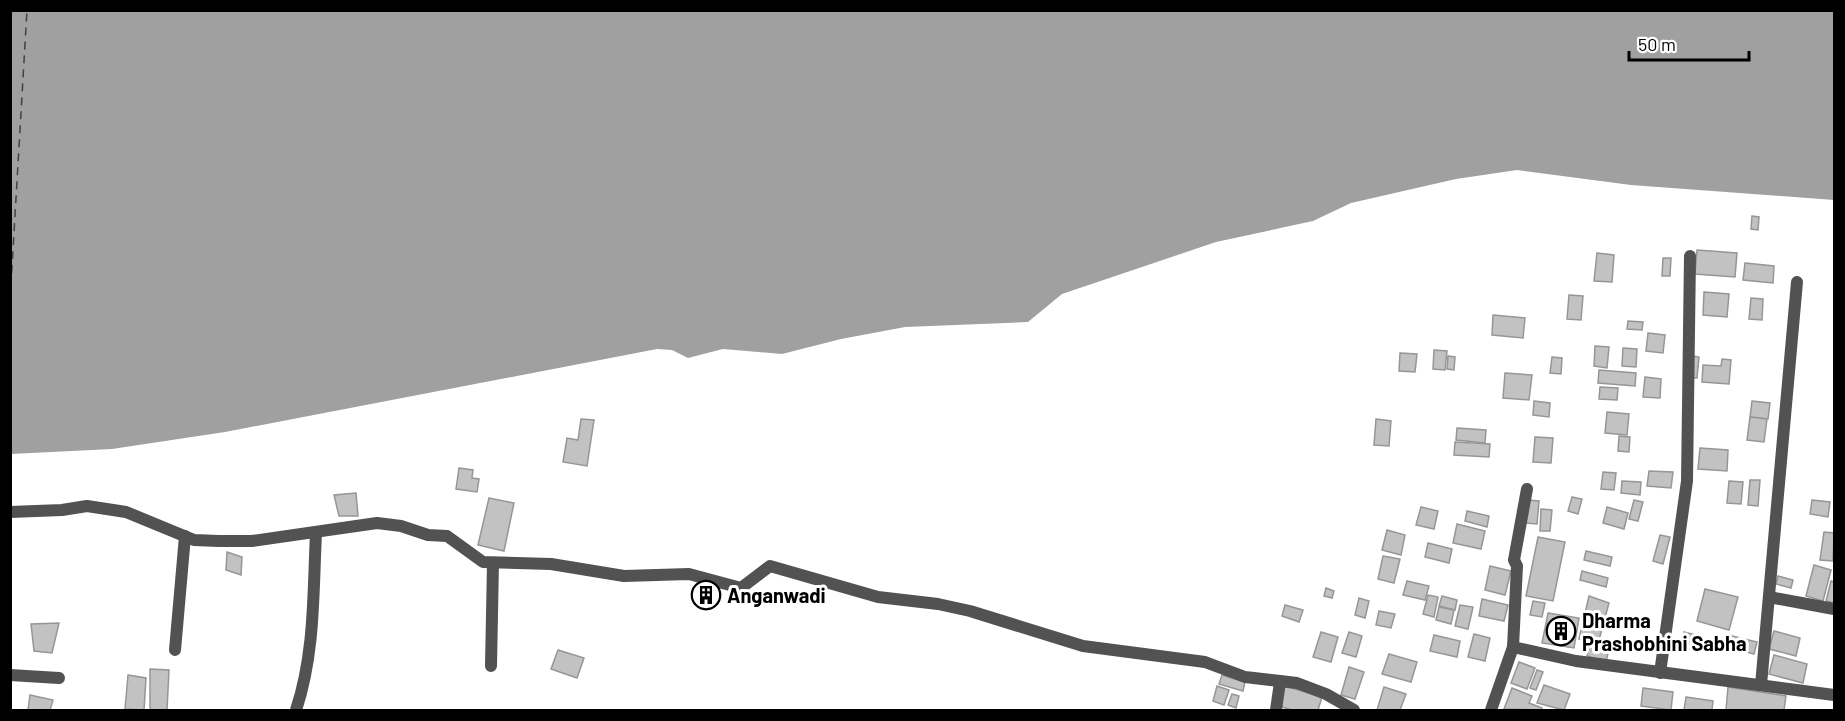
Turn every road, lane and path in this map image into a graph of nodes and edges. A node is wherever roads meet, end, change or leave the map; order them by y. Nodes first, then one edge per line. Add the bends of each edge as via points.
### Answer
1 (1690, 256) dead end
2 (1797, 282) dead end
3 (1527, 489) dead end
4 (10, 512) edge
5 (316, 533) junction
6 (185, 536) junction
7 (493, 563) junction
8 (1769, 597) junction
9 (1834, 609) edge
10 (1514, 647) junction
11 (174, 650) dead end
12 (491, 666) dead end
13 (1660, 673) junction
14 (10, 675) edge
15 (59, 678) dead end
16 (1280, 682) junction
17 (1761, 685) junction
18 (1834, 695) edge
19 (296, 711) edge
20 (1276, 711) edge
21 (1354, 711) edge
22 (1491, 711) edge

1 - 13 street via 1687,481
2 - 8 street
3 - 10 street via 1514,560
4 - 6 street via 87,506 126,512
5 - 6 street via 252,541 194,540
5 - 7 street via 377,523 401,526 428,535 447,536 483,562
5 - 19 street via 311,652
6 - 11 street
7 - 12 street
7 - 16 street via 551,564 624,576 689,574 741,588 770,566 878,597 970,611 1083,646 1205,662 1245,677
8 - 9 street
8 - 17 street
10 - 13 street
10 - 22 street
13 - 17 street
14 - 15 street
16 - 20 street
16 - 21 street via 1297,683 1326,694
17 - 18 street

